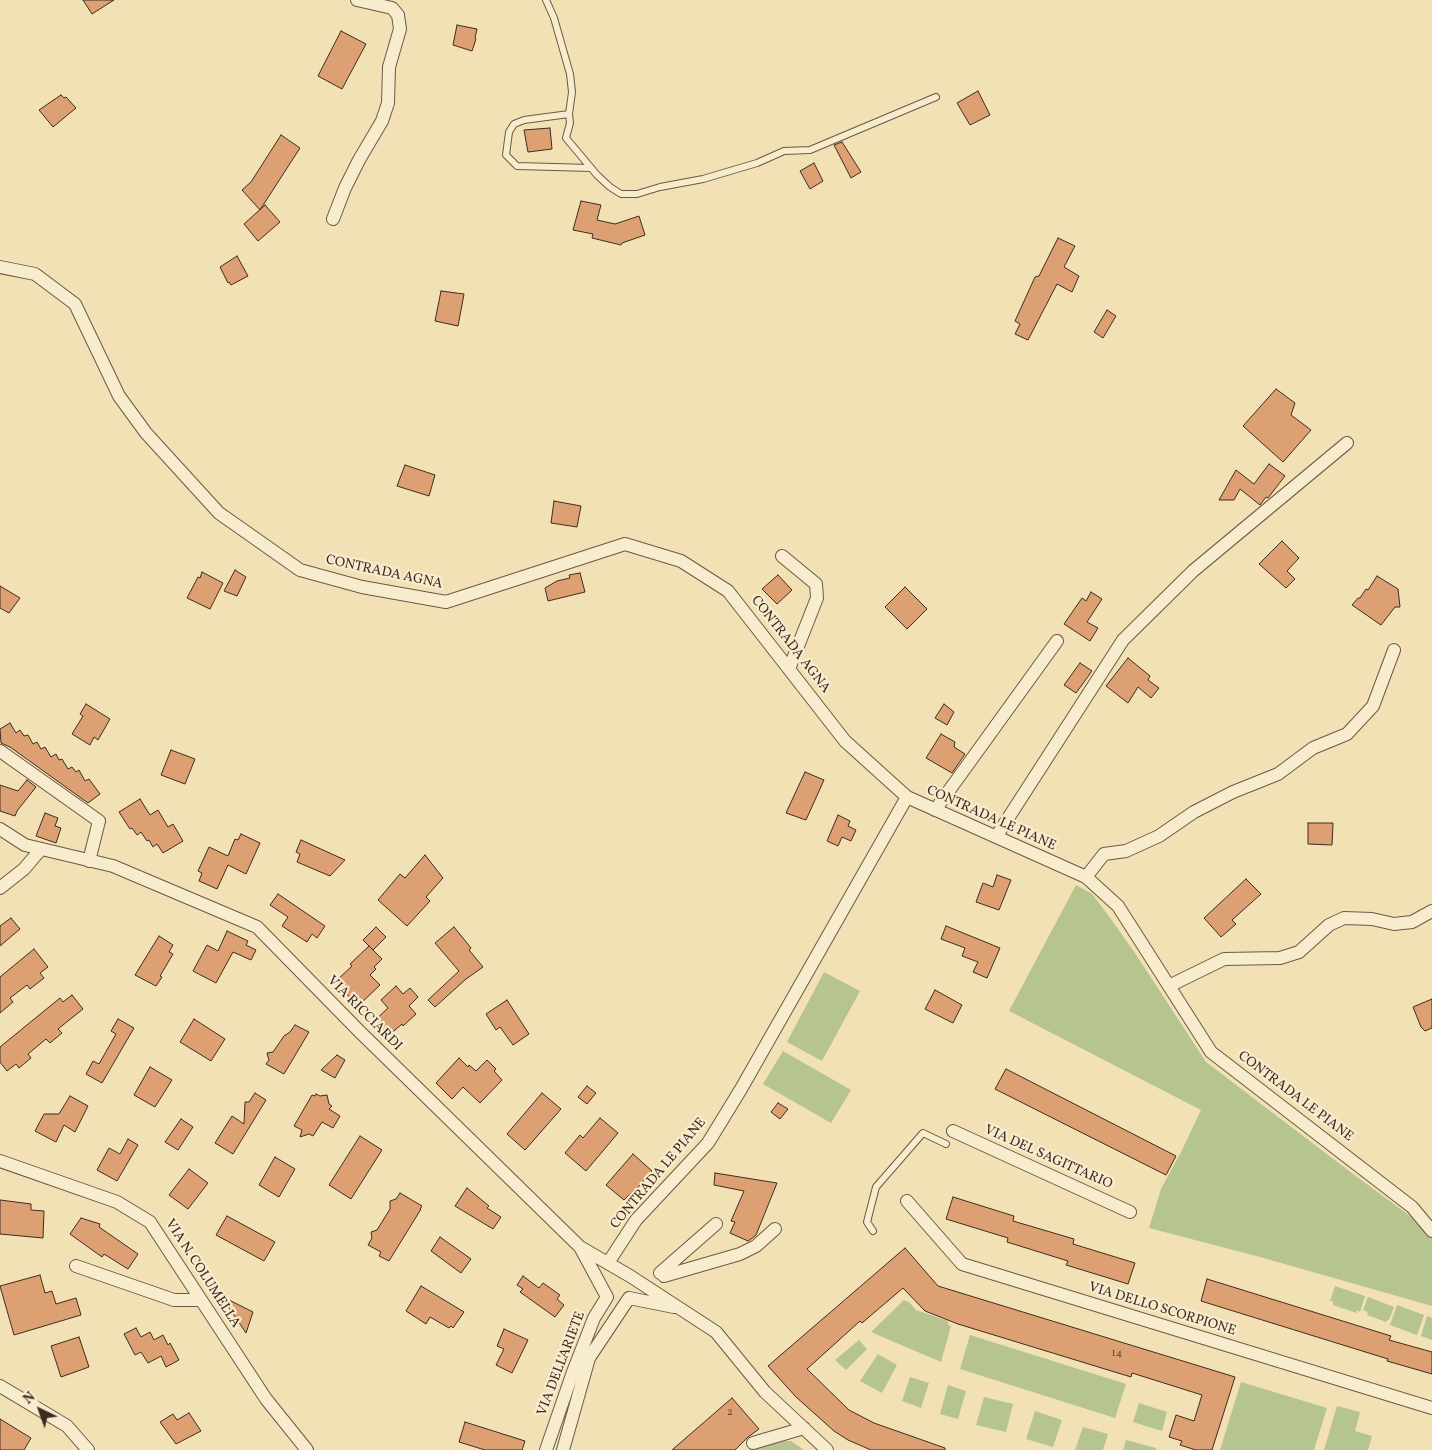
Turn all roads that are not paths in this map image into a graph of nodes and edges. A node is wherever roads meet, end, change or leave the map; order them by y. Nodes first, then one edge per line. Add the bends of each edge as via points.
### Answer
1 (357, 0) edge
2 (546, 0) edge
3 (936, 97) dead end
4 (569, 114) junction
5 (591, 168) junction
6 (333, 219) dead end
7 (0, 267) edge
8 (1347, 443) dead end
9 (782, 556) dead end
10 (1057, 641) dead end
11 (1394, 650) dead end
12 (789, 669) junction
13 (0, 752) edge
14 (907, 797) junction
15 (935, 810) junction
16 (0, 829) edge
17 (996, 837) junction
18 (41, 849) junction
19 (89, 861) junction
20 (1086, 877) junction
21 (0, 888) edge
22 (1432, 911) edge
23 (1169, 986) junction
24 (953, 1131) dead end
25 (946, 1144) dead end
26 (0, 1160) edge
27 (907, 1201) dead end
28 (1130, 1212) dead end
29 (716, 1224) dead end
30 (775, 1230) dead end
31 (873, 1231) dead end
32 (1432, 1231) edge
33 (580, 1247) junction
34 (608, 1263) junction
35 (76, 1266) dead end
36 (630, 1276) junction
37 (607, 1296) junction
38 (629, 1298) junction
39 (200, 1300) junction
40 (681, 1309) junction
41 (0, 1386) edge
42 (1432, 1408) edge
43 (804, 1428) junction
44 (754, 1443) dead end
45 (88, 1450) edge
46 (307, 1450) edge
47 (546, 1450) edge
48 (563, 1450) edge
49 (827, 1450) edge

1 - 6 street via 392,8 398,15 400,29 389,67 388,103 382,121 359,160
2 - 4 lane via 570,74
3 - 5 lane via 810,150 784,150 734,170 637,194 621,194
4 - 5 lane via 566,138
4 - 5 lane via 514,124 509,132 506,155 517,166
7 - 12 street, CONTRADA AGNA via 34,274 75,304 119,396 146,433 219,513 300,570 362,587 446,602 625,544 681,561 728,590
8 - 17 street via 1193,571 1123,640
9 - 12 street via 816,584 817,598
10 - 15 street
11 - 20 street via 1373,706 1348,734 1313,748 1278,774 1194,812 1159,836 1126,851 1104,854
12 - 14 street, CONTRADA AGNA via 845,741
13 - 19 street via 99,821
14 - 15 street, CONTRADA LE PIANE
14 - 34 street, CONTRADA LE PIANE via 708,1143 636,1220
15 - 17 street, CONTRADA LE PIANE
16 - 18 street, VIA RICCIARDI via 25,846
17 - 20 street, CONTRADA LE PIANE
18 - 19 street, VIA RICCIARDI
18 - 21 street via 24,869
19 - 33 street, VIA RICCIARDI via 113,866 257,926 359,1031
20 - 23 street, CONTRADA LE PIANE via 1118,906
22 - 23 street via 1412,922 1394,924 1344,918 1329,925 1299,952 1280,958 1224,959
23 - 32 street, CONTRADA LE PIANE via 1211,1052 1412,1206
24 - 28 street, VIA DEL SAGITTARIO
25 - 31 lane via 923,1133 876,1187 867,1222
26 - 39 street, VIA N. COLUMELLA via 118,1202 150,1222
27 - 42 street, VIA DELLO SCORPIONE via 962,1264
29 - 30 street via 662,1275 740,1254
33 - 34 street
33 - 37 street
34 - 36 street
35 - 39 street via 174,1300
36 - 37 street via 620,1271 607,1277 604,1286
36 - 38 street via 634,1287
36 - 40 street
37 - 38 street via 618,1302
37 - 47 street, VIA DELL'ARIETE via 590,1327
38 - 40 street
38 - 48 street, VIA DELL'ARIETE via 589,1358
39 - 46 street, VIA N. COLUMELLA via 266,1399
40 - 43 street via 716,1332 765,1392
41 - 45 street via 67,1426
43 - 44 street
43 - 49 street

